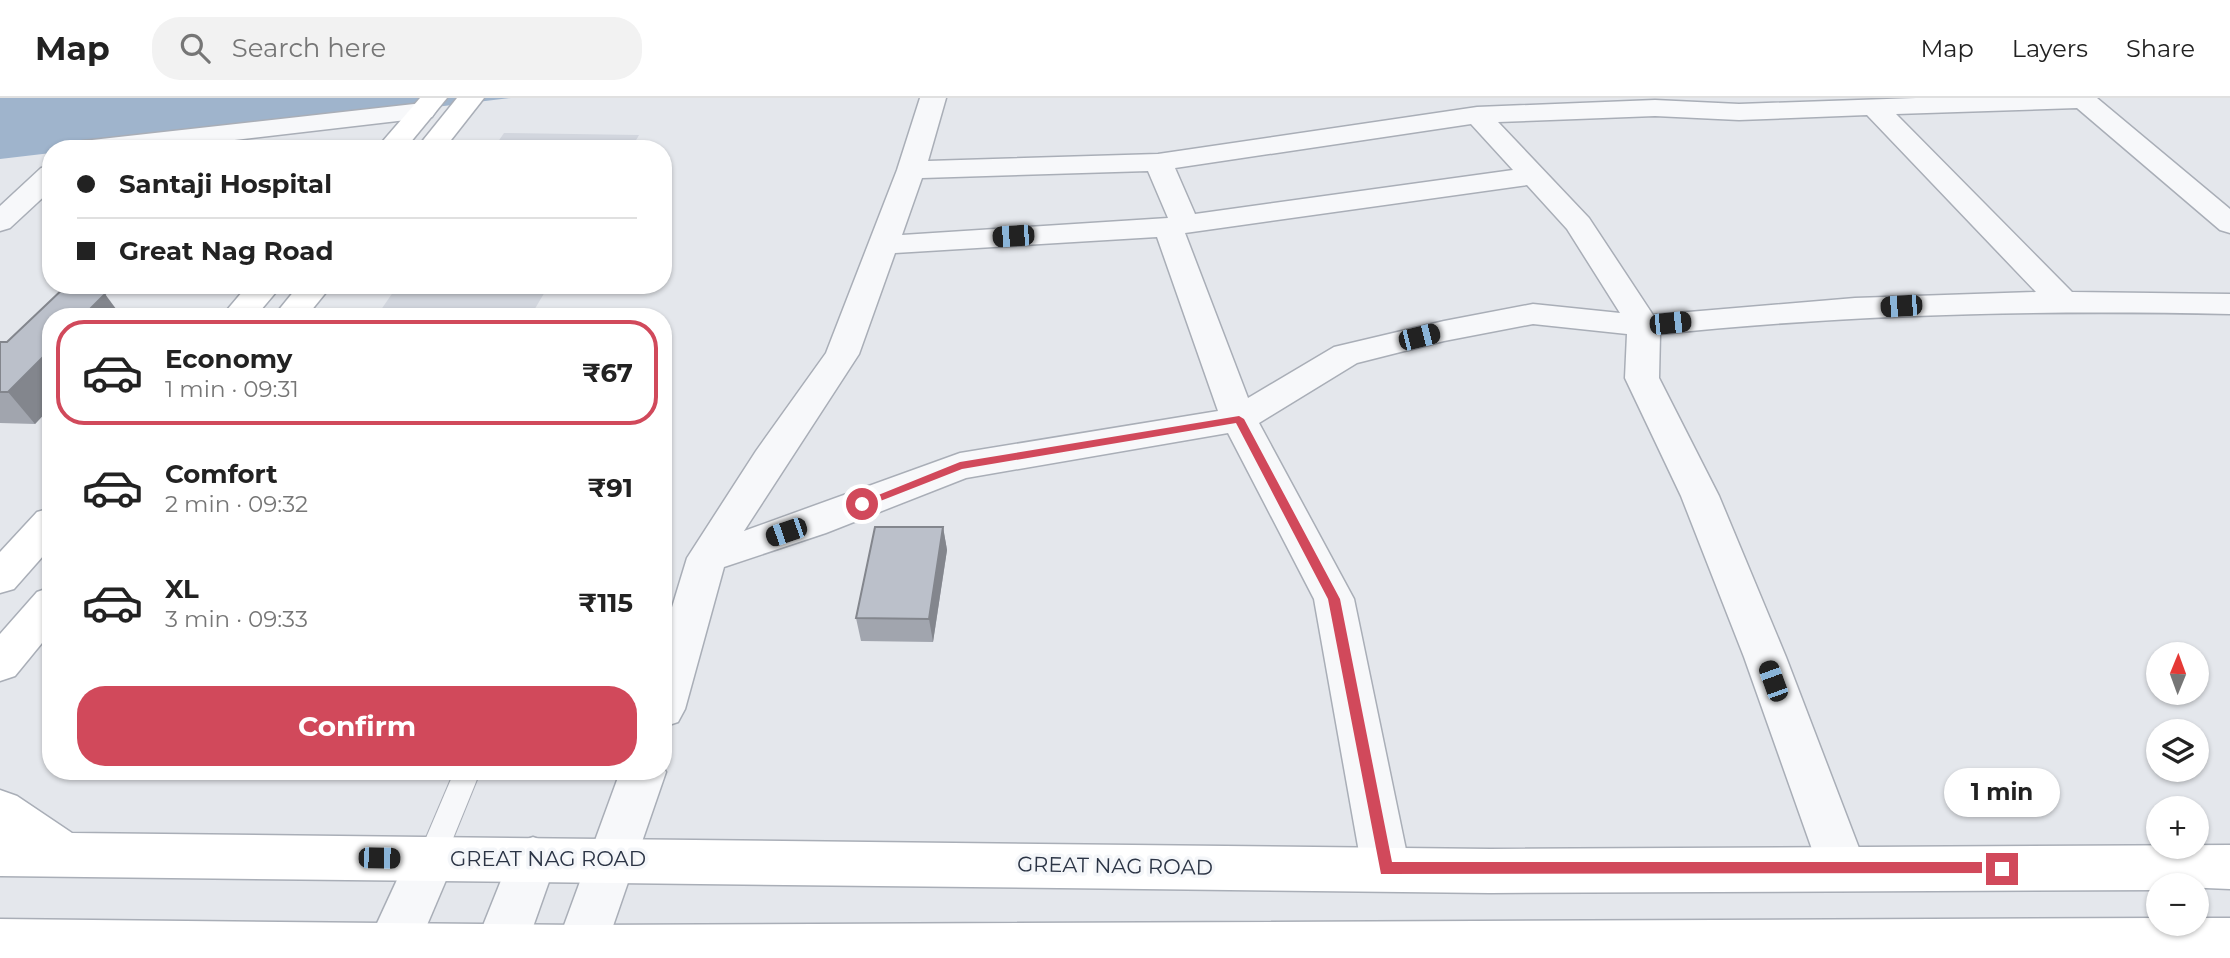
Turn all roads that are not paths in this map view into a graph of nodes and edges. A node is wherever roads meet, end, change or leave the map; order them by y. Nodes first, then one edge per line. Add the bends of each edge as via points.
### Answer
1 (471, 98) edge
2 (933, 98) edge
3 (2082, 99) edge
4 (1808, 104) edge
5 (1894, 104) edge
6 (425, 109) edge
7 (1476, 115) junction
8 (159, 140) edge
9 (398, 140) edge
10 (437, 140) edge
11 (1158, 162) junction
12 (911, 170) junction
13 (1535, 175) junction
14 (42, 182) edge
15 (0, 222) edge
16 (2230, 224) edge
17 (1176, 225) junction
18 (883, 245) junction
19 (258, 294) edge
20 (308, 294) edge
21 (2063, 301) junction
22 (2230, 304) edge
23 (245, 308) edge
24 (297, 308) edge
25 (1644, 326) junction
26 (1239, 419) junction
27 (42, 530) edge
28 (707, 558) junction
29 (7, 563) edge
30 (42, 614) edge
31 (0, 664) edge
32 (672, 678) edge
33 (464, 780) edge
34 (640, 780) edge
35 (0, 811) edge
36 (0, 854) edge
37 (63, 854) junction
38 (431, 859) junction
39 (533, 859) junction
40 (612, 859) junction
41 (2230, 867) edge
42 (1386, 869) junction
43 (1843, 869) junction
44 (2230, 942) edge
45 (0, 943) edge
46 (580, 950) junction
47 (390, 952) edge
48 (497, 954) edge

1 - 10 main road
2 - 12 street
3 - 5 street
3 - 16 street
4 - 5 street
4 - 7 street via 1739,112 1655,108
5 - 21 street
6 - 8 street
6 - 9 main road
7 - 11 street
7 - 13 street
11 - 12 street
11 - 17 street
12 - 18 street
13 - 17 street
13 - 25 street via 1579,224
14 - 15 street
17 - 18 street
17 - 26 street
18 - 28 street via 842,354
19 - 23 main road
20 - 24 main road
21 - 22 street
21 - 25 street via 1926,304
25 - 26 street via 1533,314 1444,331 1346,355
25 - 43 street via 1642,378 1700,496
26 - 28 street via 960,466
26 - 42 street via 1334,599
27 - 29 main road
28 - 32 street
30 - 31 main road
33 - 38 lane
34 - 40 street
35 - 37 main road
36 - 37 main road, GREAT NAG ROAD
37 - 38 main road, GREAT NAG ROAD
38 - 39 main road, GREAT NAG ROAD
38 - 47 street
39 - 40 main road, GREAT NAG ROAD
39 - 48 street
40 - 42 main road, GREAT NAG ROAD
40 - 46 street
41 - 43 main road, GREAT NAG ROAD
42 - 43 main road, GREAT NAG ROAD
44 - 46 main road
45 - 47 main road
46 - 48 main road
47 - 48 main road

